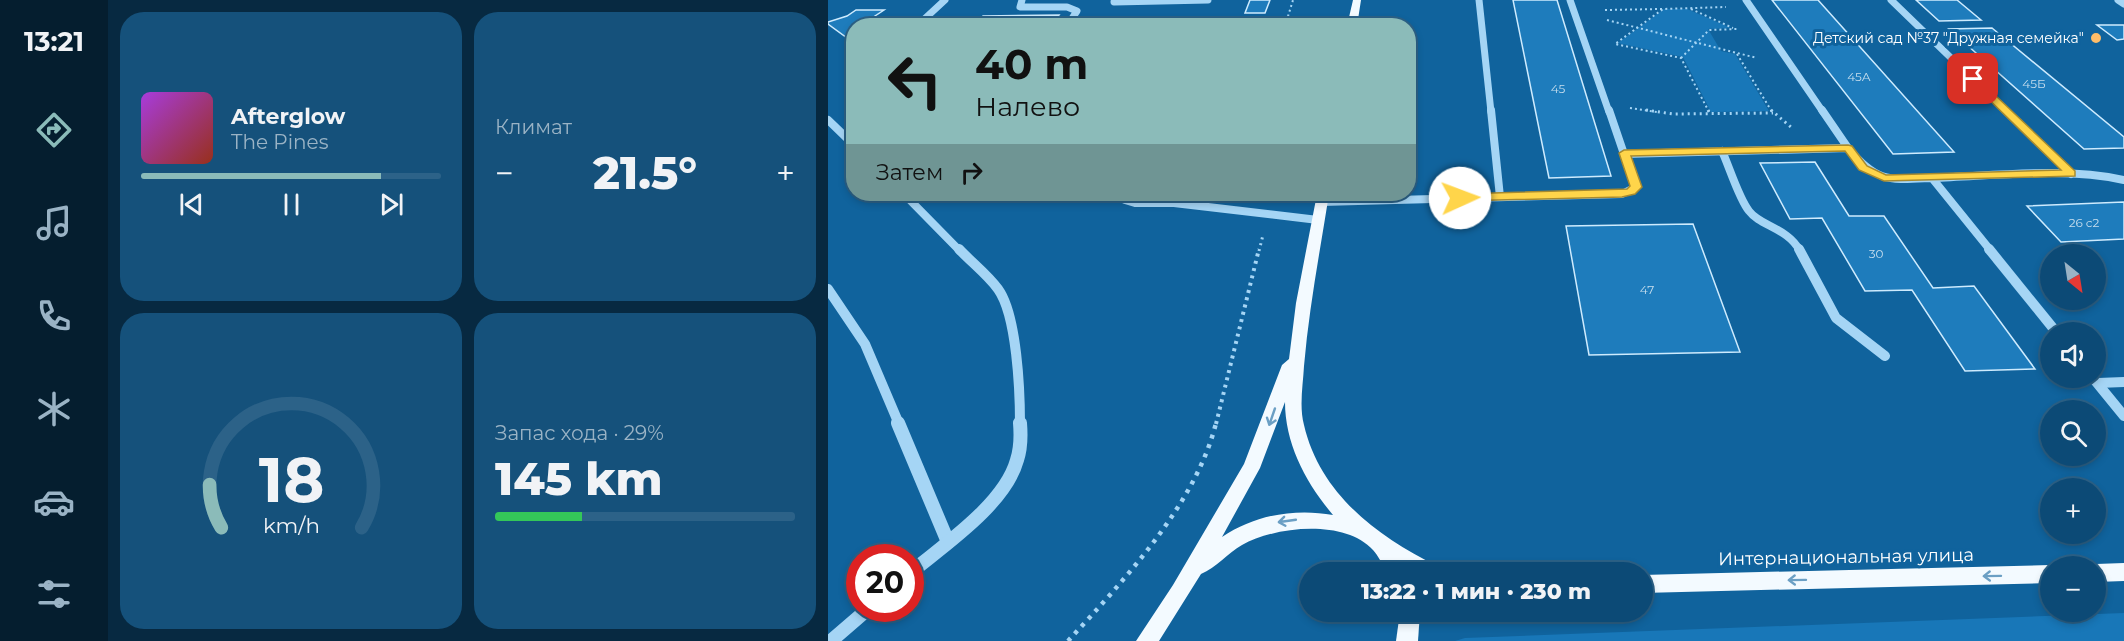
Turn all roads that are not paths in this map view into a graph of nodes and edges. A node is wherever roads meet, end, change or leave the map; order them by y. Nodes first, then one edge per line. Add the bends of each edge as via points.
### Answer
1 (945, 0) edge
2 (1022, 0) edge
3 (1177, 0) edge
4 (1208, 0) edge
5 (1357, 0) edge
6 (1479, 0) edge
7 (1570, 0) edge
8 (1746, 0) edge
9 (1891, 0) edge
10 (2118, 0) edge
11 (1114, 2) dead end
12 (2124, 4) edge
13 (926, 18) edge
14 (1072, 18) edge
15 (1354, 18) edge
16 (828, 120) edge
17 (846, 137) edge
18 (1848, 148) junction
19 (1722, 151) junction
20 (1624, 153) junction
21 (2071, 174) junction
22 (1932, 178) junction
23 (2124, 180) edge
24 (1416, 197) edge
25 (1500, 197) junction
26 (911, 201) edge
27 (1128, 201) edge
28 (1321, 201) edge
29 (1318, 220) junction
30 (828, 289) edge
31 (2048, 322) edge
32 (1298, 342) junction
33 (1885, 356) dead end
34 (2106, 381) edge
35 (2124, 382) edge
36 (2102, 388) edge
37 (2124, 416) edge
38 (948, 542) junction
39 (1374, 542) junction
40 (924, 562) edge
41 (1391, 562) edge
42 (1410, 562) edge
43 (2124, 572) edge
44 (2106, 573) edge
45 (2040, 574) edge
46 (1653, 584) edge
47 (1180, 592) junction
48 (853, 622) edge
49 (1409, 622) edge
50 (831, 641) edge
51 (1147, 641) edge
52 (1162, 641) edge
53 (1407, 641) edge

1 - 13 lane
2 - 14 lane via 1020,7 1025,8 1067,7 1077,11
3 - 4 lane
3 - 11 lane
5 - 15 main road
6 - 25 lane
7 - 20 lane
8 - 18 lane
9 - 21 lane
10 - 12 lane
16 - 17 lane
18 - 19 lane
18 - 22 lane via 1870,173 1884,178
19 - 20 lane
19 - 33 lane via 1749,212 1796,243 1836,318
20 - 25 lane via 1636,187 1631,191
21 - 22 lane
21 - 23 lane
22 - 31 lane
24 - 25 lane
26 - 38 lane via 998,289 1013,326 1020,420 1017,461 1005,488
27 - 29 lane
28 - 29 main road
29 - 32 main road
30 - 38 lane via 865,344
32 - 39 main road via 1293,400 1300,446 1323,489
32 -> 47 main road via 1260,449
34 - 35 lane
36 - 37 lane
38 - 40 lane
39 - 41 main road
39 - 42 main road
39 -> 47 main road via 1345,525 1328,521 1274,523 1222,548
43 - 44 main road
45 -> 46 main road, Интернациональная улица
47 - 51 main road
47 - 52 main road
48 - 50 lane
49 - 53 main road

